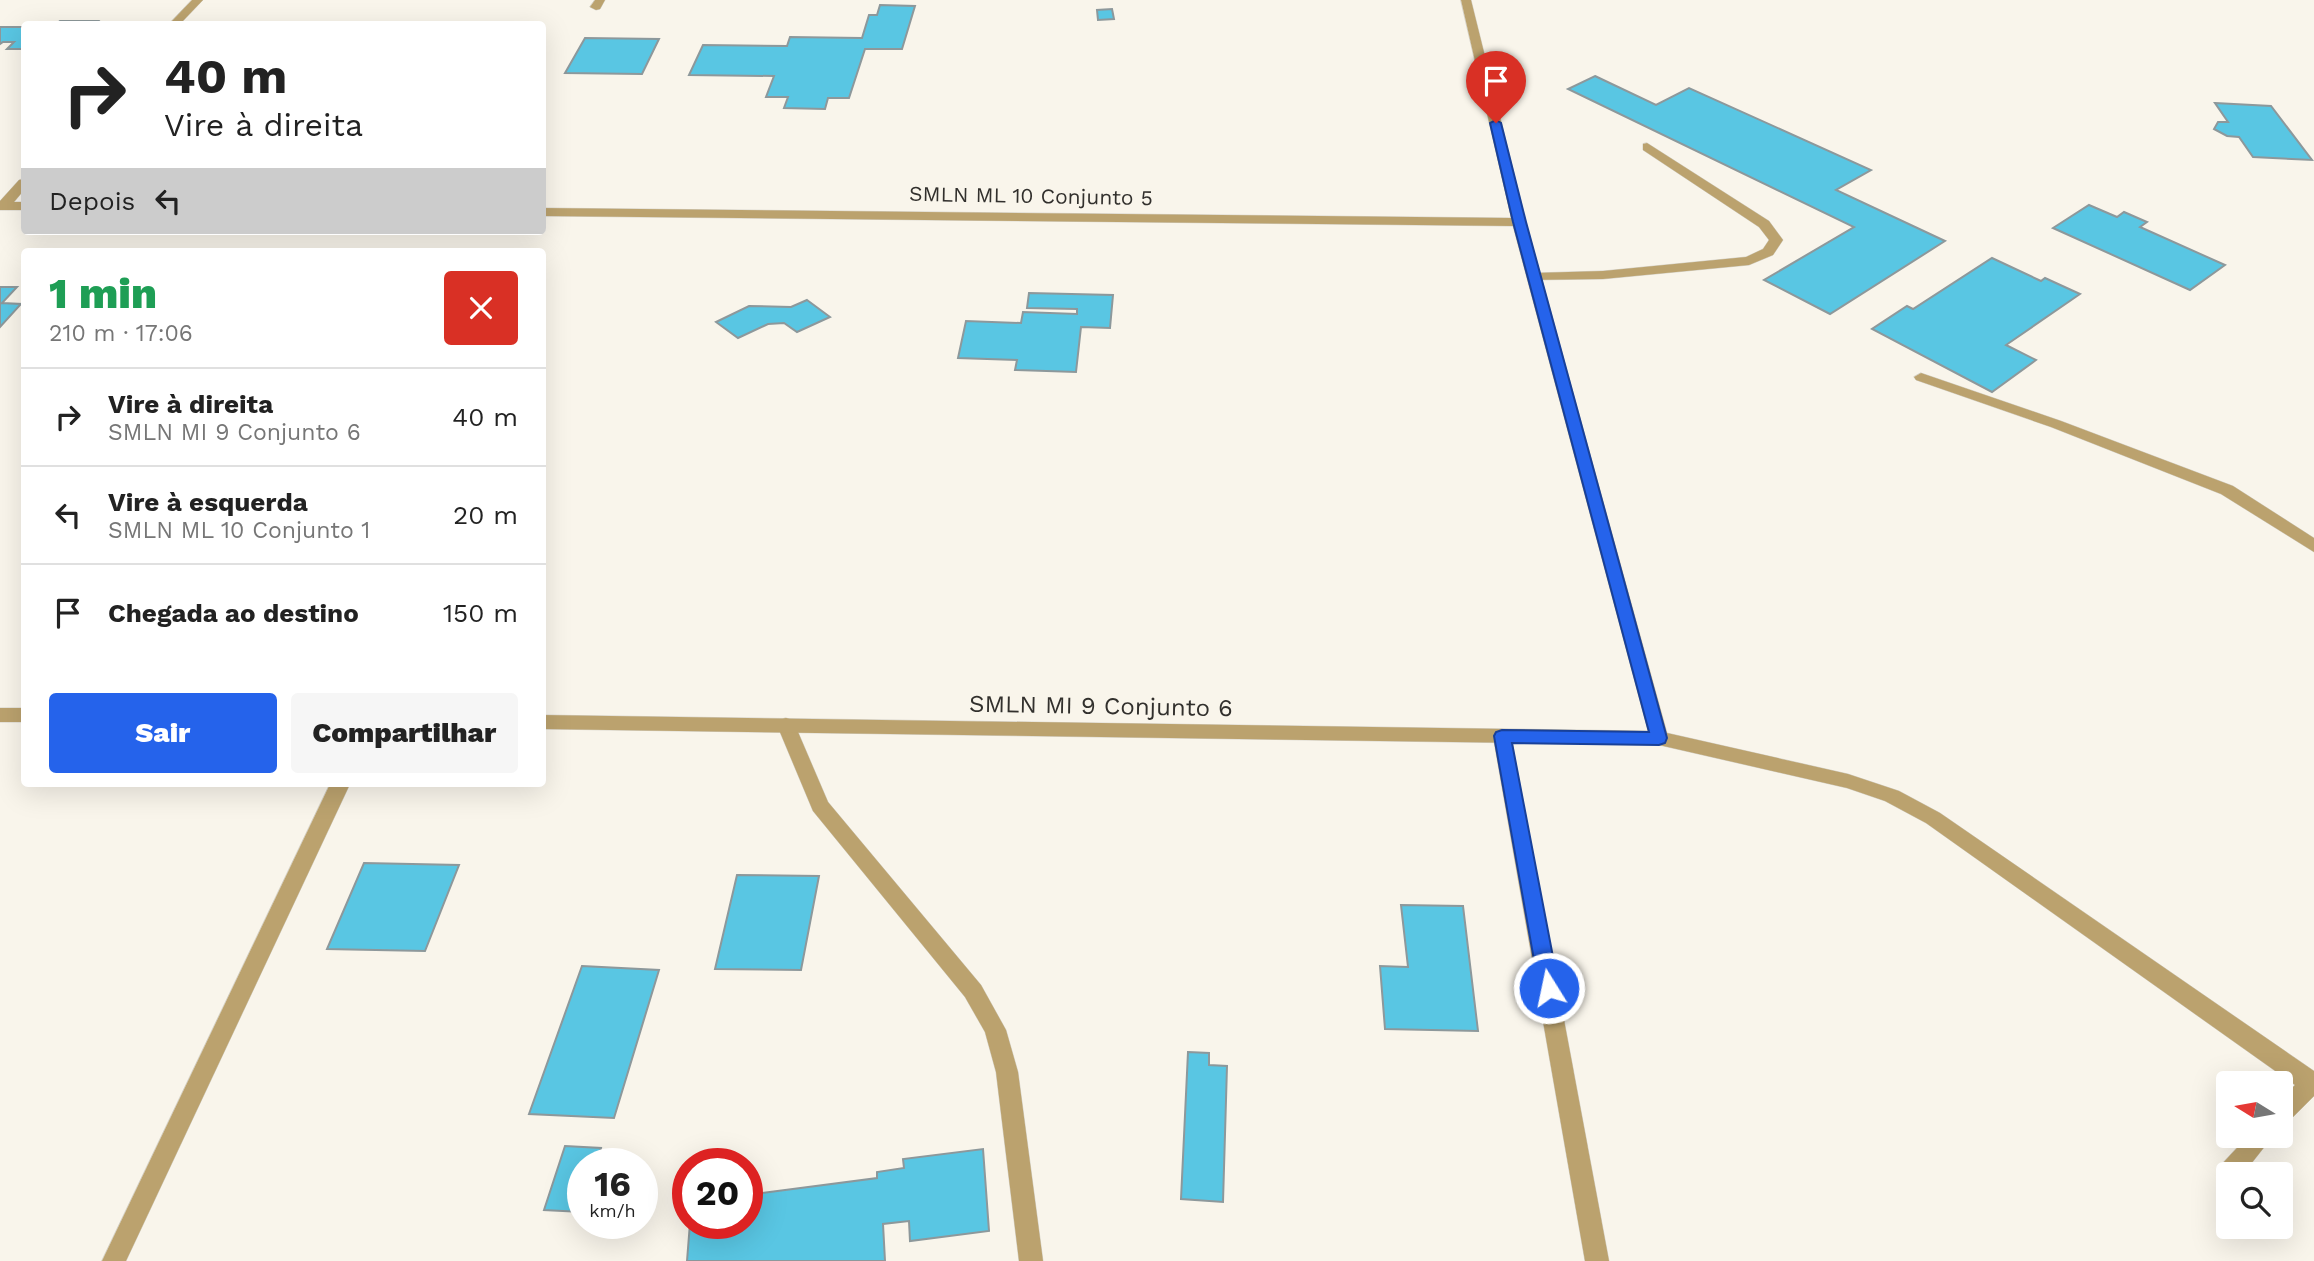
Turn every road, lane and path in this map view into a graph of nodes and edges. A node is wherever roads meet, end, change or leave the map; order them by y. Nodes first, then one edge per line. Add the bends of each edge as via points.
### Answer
1 (198, 0) edge
2 (1466, 0) edge
3 (177, 21) edge
4 (1647, 147) dead end
5 (21, 186) edge
6 (1, 206) edge
7 (21, 206) edge
8 (546, 212) edge
9 (1520, 222) junction
10 (1534, 277) junction
11 (1920, 377) dead end
12 (2314, 546) edge
13 (0, 715) edge
14 (21, 715) edge
15 (546, 722) edge
16 (786, 725) junction
17 (1502, 736) junction
18 (1659, 738) junction
19 (339, 787) edge
20 (2313, 1082) edge
21 (2293, 1102) edge
22 (2251, 1148) edge
23 (2239, 1162) edge
24 (114, 1261) edge
25 (1031, 1261) edge
26 (1597, 1261) edge

1 - 3 street
2 - 9 street
4 - 10 street via 1764,224 1776,240 1768,253 1749,261
5 - 6 street
6 - 7 street
8 - 9 street, SMLN ML 10 Conjunto 5
9 - 10 street
10 - 18 street
11 - 12 street via 2227,491
13 - 14 street
15 - 16 street, SMLN MI 9 Conjunto 6
16 - 17 street, SMLN MI 9 Conjunto 6
16 - 25 street via 820,806 974,991 995,1030 1007,1072
17 - 18 street, SMLN MI 9 Conjunto 6
17 - 26 street
18 - 20 street, SMLN MI 9 Conjunto 6 via 1848,781 1892,796 1944,826
19 - 24 street
20 - 21 street
22 - 23 street

